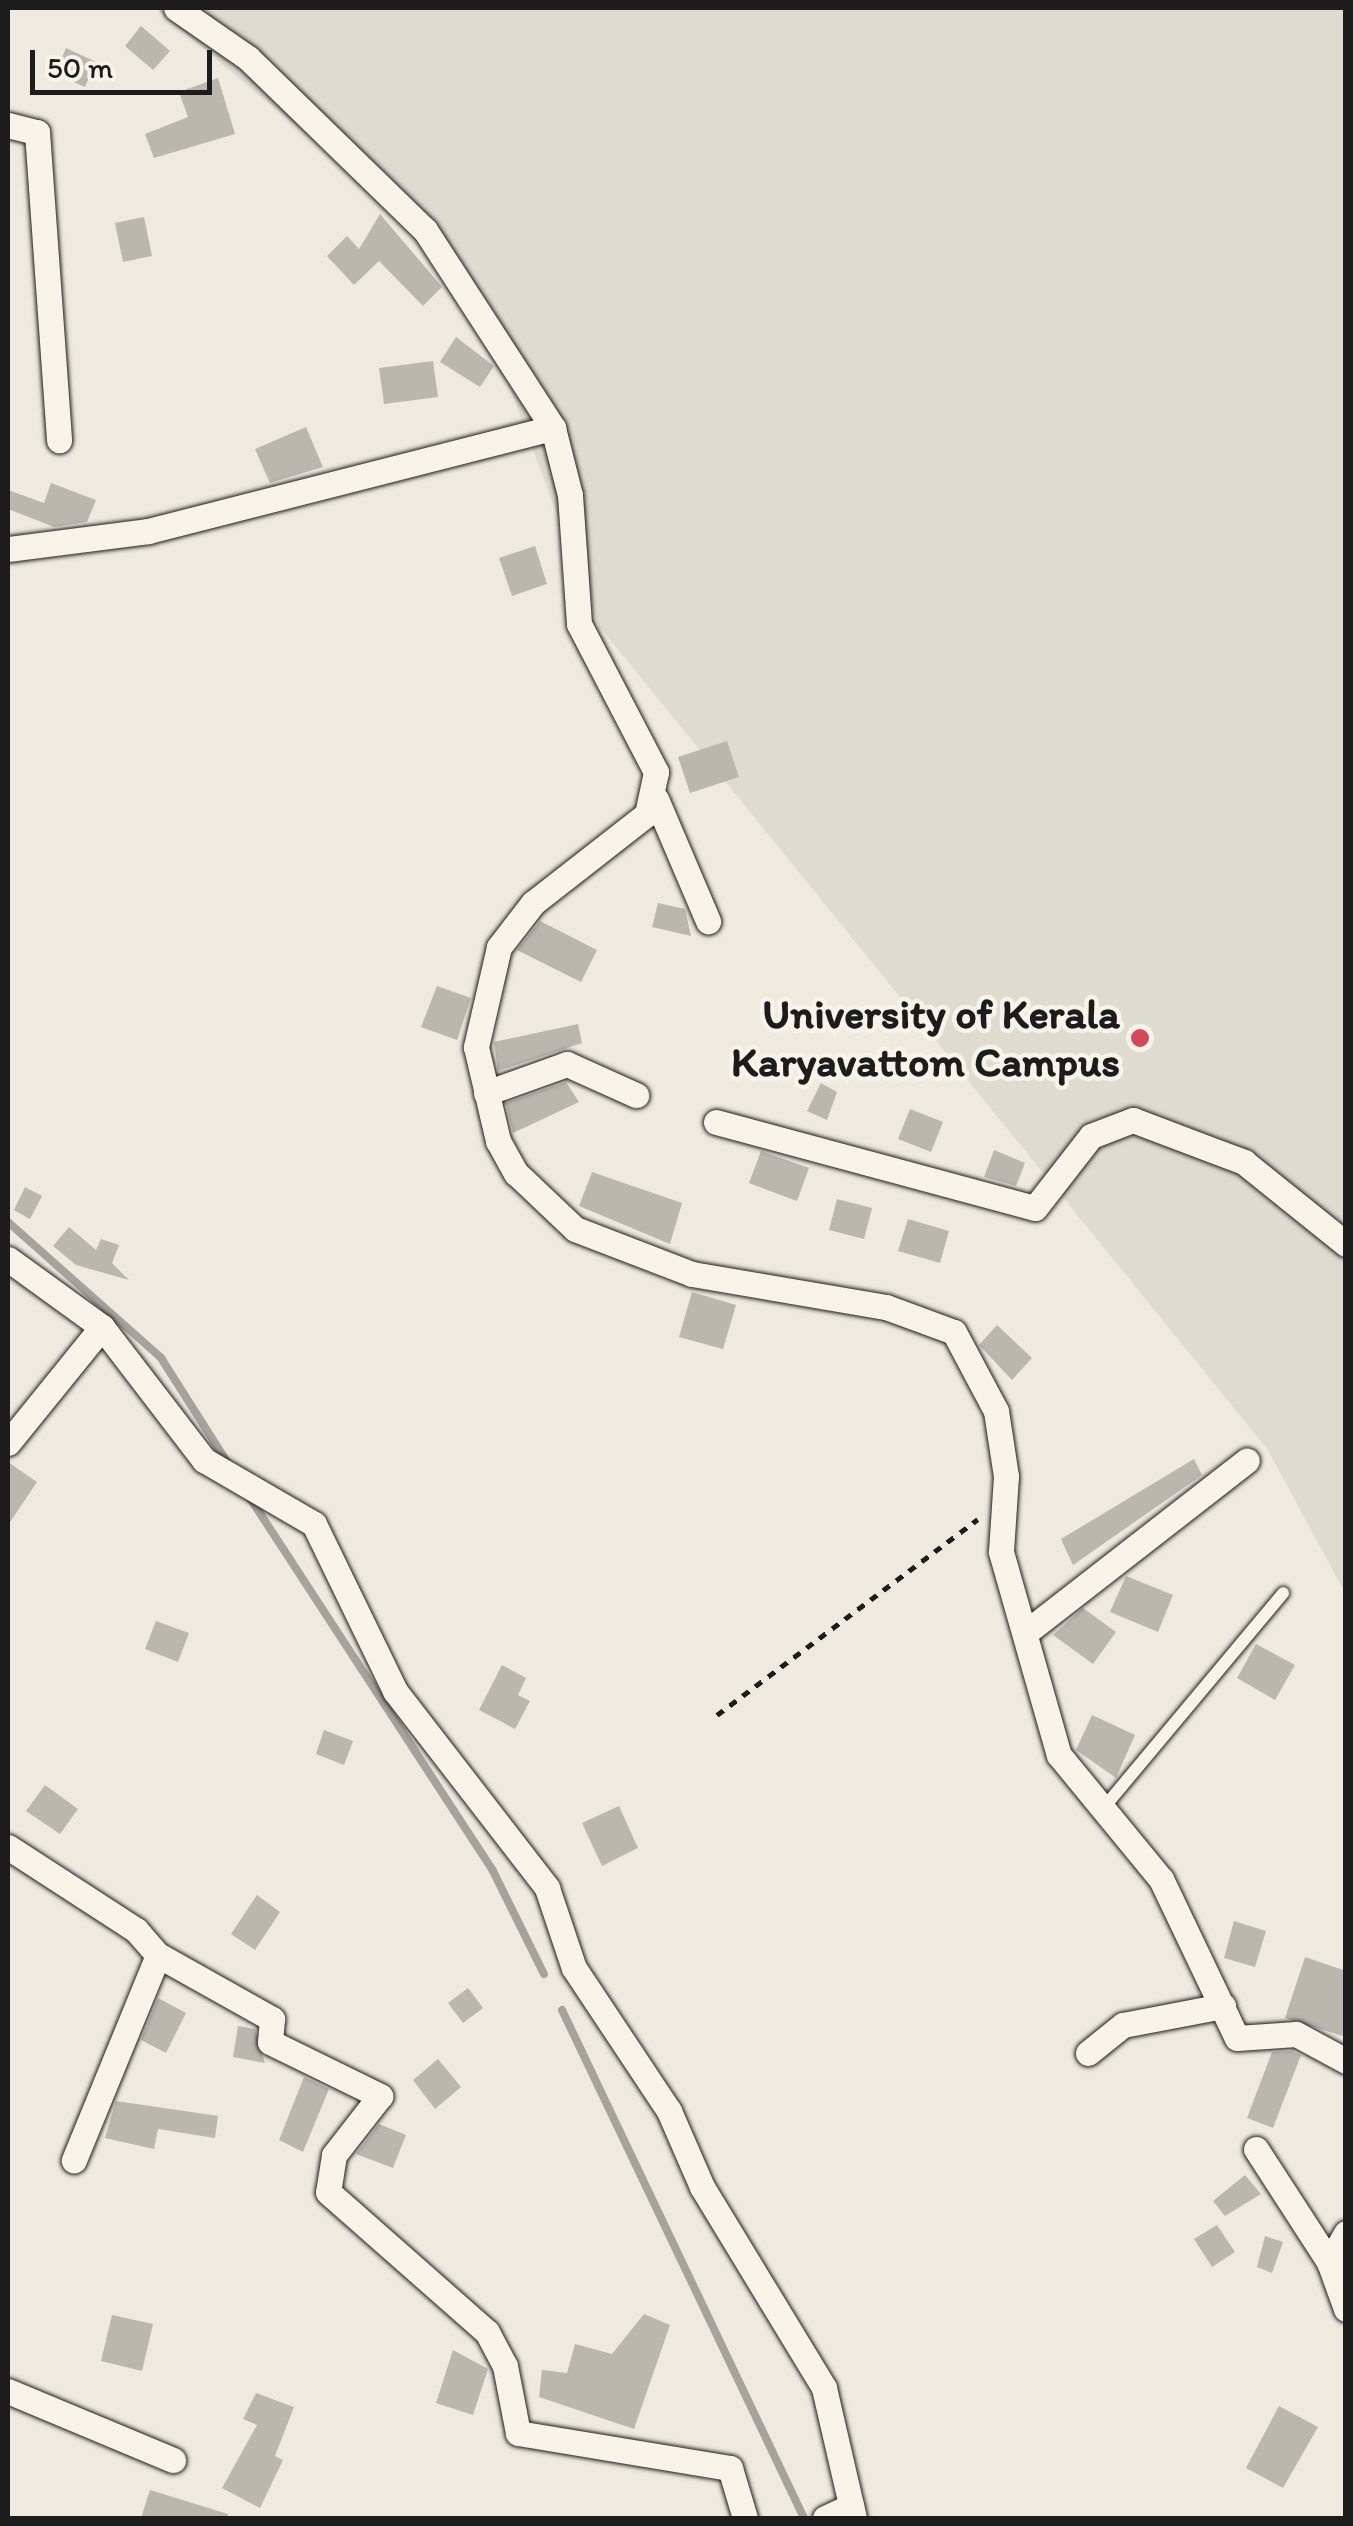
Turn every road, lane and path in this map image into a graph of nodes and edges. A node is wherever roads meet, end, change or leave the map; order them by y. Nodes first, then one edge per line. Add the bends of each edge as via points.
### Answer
1 (176, 8) edge
2 (8, 125) edge
3 (553, 428) junction
4 (59, 440) dead end
5 (8, 550) edge
6 (656, 799) junction
7 (708, 921) dead end
8 (486, 1092) junction
9 (636, 1095) dead end
10 (716, 1122) dead end
11 (1346, 1244) edge
12 (8, 1259) edge
13 (102, 1327) junction
14 (8, 1444) edge
15 (1247, 1460) dead end
16 (1004, 1499) junction
17 (1283, 1593) dead end
18 (1029, 1630) junction
19 (717, 1715) dead end
20 (1099, 1813) junction
21 (8, 1846) edge
22 (158, 1955) junction
23 (1223, 2006) junction
24 (1088, 2053) dead end
25 (1346, 2062) edge
26 (1256, 2149) dead end
27 (74, 2160) dead end
28 (1346, 2234) edge
29 (1328, 2262) junction
30 (1346, 2309) edge
31 (8, 2391) edge
32 (173, 2460) dead end
33 (852, 2512) edge
34 (745, 2518) edge
35 (825, 2518) edge

1 - 3 street via 248,58 425,230
2 - 4 street via 37,132
3 - 5 street via 148,531
3 - 6 street via 570,494 573,603 656,772
6 - 7 street
6 - 8 street via 533,904 499,946 480,1002
8 - 9 street via 567,1064
8 - 16 street via 516,1173 575,1230 692,1274 886,1307 954,1332 996,1410
10 - 11 street via 1036,1208 1091,1136 1134,1120 1244,1162
12 - 13 street
13 - 14 street
13 - 33 street via 204,1460 314,1524 395,1691 547,1888 574,1968 669,2111 702,2188 824,2388
15 - 18 street
16 - 18 street via 1001,1552
16 - 19 path
17 - 20 lane
18 - 20 street via 1059,1755
20 - 23 street via 1161,1878
21 - 22 street via 136,1930
22 - 27 street
22 - 34 street via 272,2019 270,2042 380,2096 334,2154 328,2192 487,2332 505,2366 518,2433 730,2468
23 - 24 street via 1123,2025
23 - 25 street via 1246,2043 1296,2034
26 - 29 street
28 - 29 street
29 - 30 street
31 - 32 street
33 - 35 street

